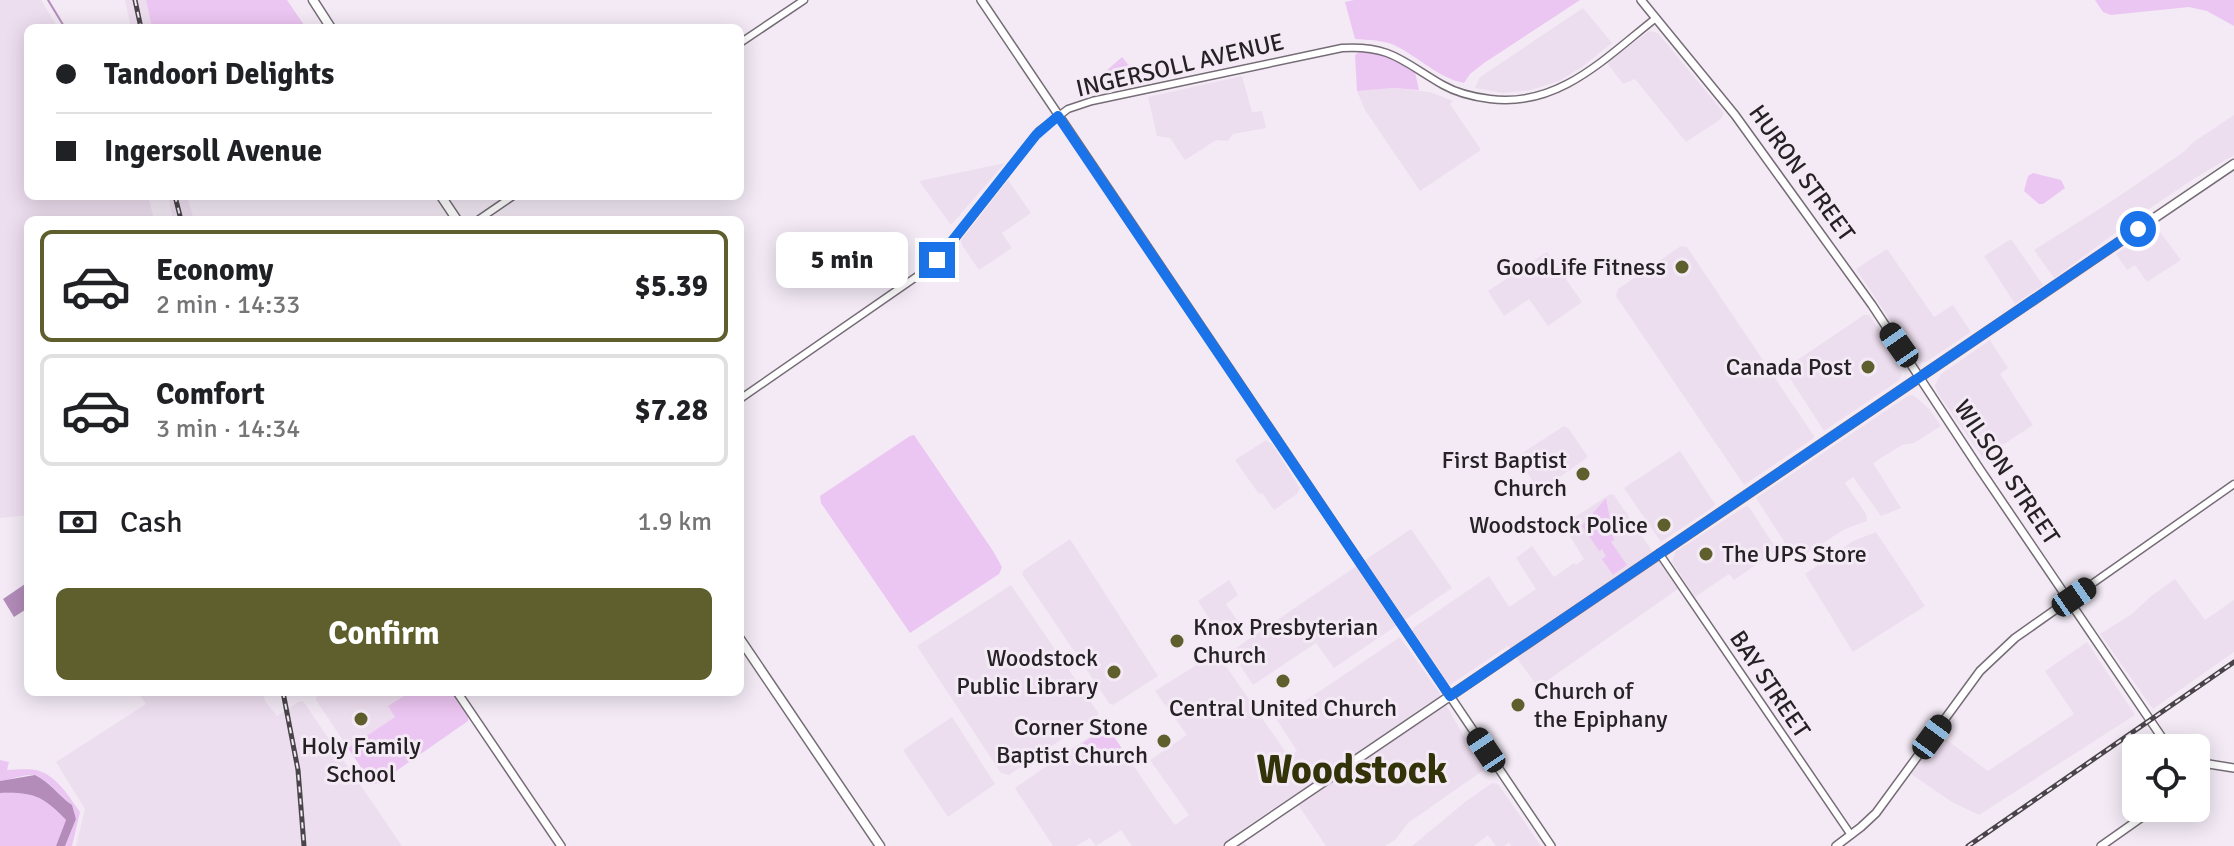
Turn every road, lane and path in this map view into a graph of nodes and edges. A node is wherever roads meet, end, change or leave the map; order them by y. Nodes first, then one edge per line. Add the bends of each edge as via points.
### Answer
1 (313, 0) edge
2 (804, 0) edge
3 (981, 0) edge
4 (1641, 0) edge
5 (1656, 18) junction
6 (328, 24) edge
7 (744, 40) edge
8 (1058, 116) junction
9 (2234, 164) edge
10 (507, 200) edge
11 (484, 216) edge
12 (1920, 378) junction
13 (744, 396) edge
14 (2234, 484) edge
15 (1659, 553) junction
16 (2069, 600) junction
17 (744, 645) edge
18 (460, 696) edge
19 (1450, 696) junction
20 (2160, 734) edge
21 (2210, 764) edge
22 (2234, 768) edge
23 (2135, 822) edge
24 (1851, 835) junction
25 (561, 846) edge
26 (880, 846) edge
27 (1229, 846) edge
28 (1551, 846) edge
29 (1836, 846) edge
30 (2101, 846) edge

1 - 6 main road
2 - 7 street
3 - 8 main road
4 - 5 main road, HURON STREET
5 - 8 street, INGERSOLL AVENUE via 1574,82 1522,100 1454,91 1391,53 1356,47 1092,101
5 - 12 main road, HURON STREET via 1742,124
8 - 13 street, INGERSOLL AVENUE via 1039,131 929,268
8 - 19 main road
9 - 12 main road
10 - 11 street
12 - 15 main road
12 - 16 main road, WILSON STREET
14 - 16 street
15 - 19 main road
15 - 24 street, BAY STREET
16 - 20 main road, WILSON STREET
16 - 24 main road via 1988,662 1876,813
17 - 26 main road
18 - 25 main road
19 - 27 main road
19 - 28 main road
21 - 22 main road
23 - 30 main road
24 - 29 main road

